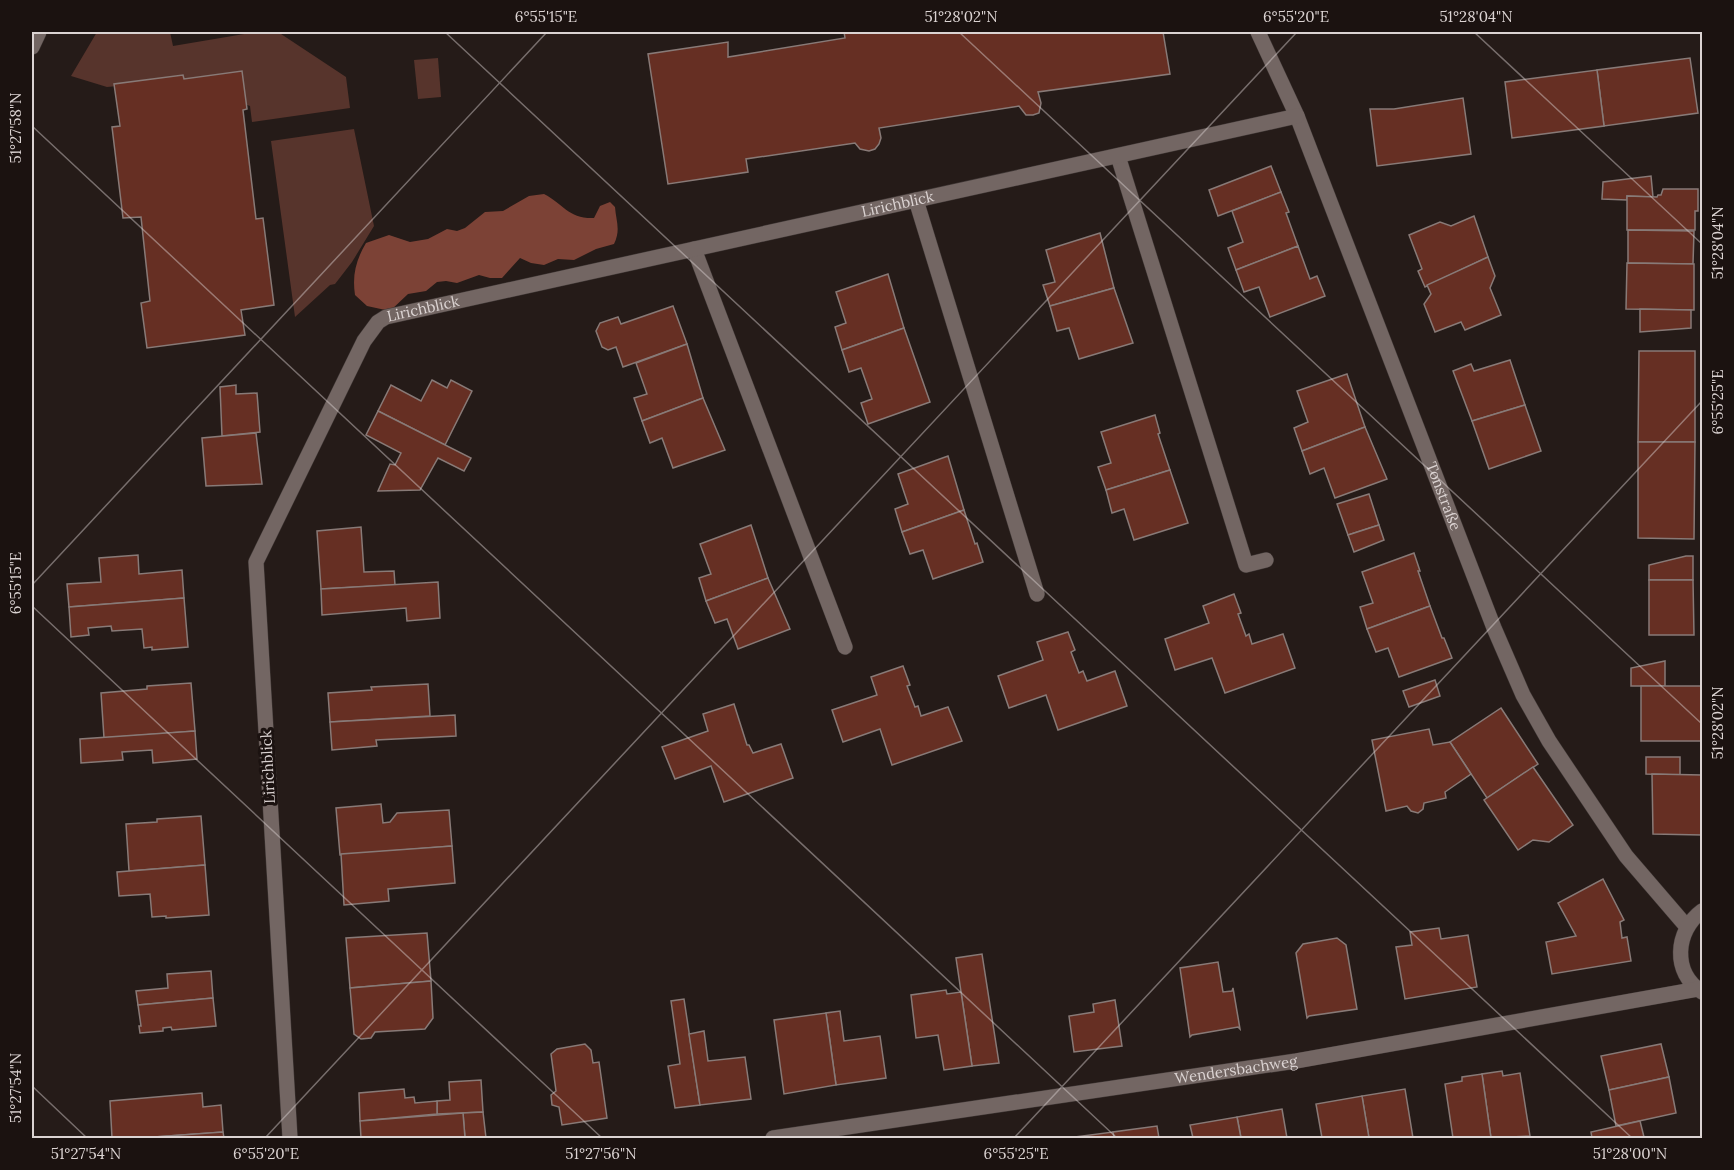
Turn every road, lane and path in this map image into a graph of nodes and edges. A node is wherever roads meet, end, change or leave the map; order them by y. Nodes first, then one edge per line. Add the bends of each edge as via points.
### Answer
1 (39, 32) edge
2 (1258, 32) edge
3 (32, 47) edge
4 (1297, 116) junction
5 (1118, 156) junction
6 (916, 200) junction
7 (694, 249) junction
8 (1266, 560) dead end
9 (1037, 594) dead end
10 (844, 647) dead end
11 (1702, 911) edge
12 (1687, 927) junction
13 (1700, 991) edge
14 (290, 1138) edge
15 (773, 1138) edge

1 - 3 street
2 - 4 street, Tonstraße
4 - 5 street, Lirichblick
4 - 12 street, Tonstraße via 1523,695 1626,856
5 - 6 street, Lirichblick
5 - 8 street via 1246,565
6 - 7 street, Lirichblick
6 - 9 street
7 - 10 street
7 - 14 street, Lirichblick via 386,317 378,322 364,341 256,562
11 - 12 street
12 - 13 street via 1680,950 1682,962 1687,976
13 - 15 street, Wendersbachweg via 1284,1063

